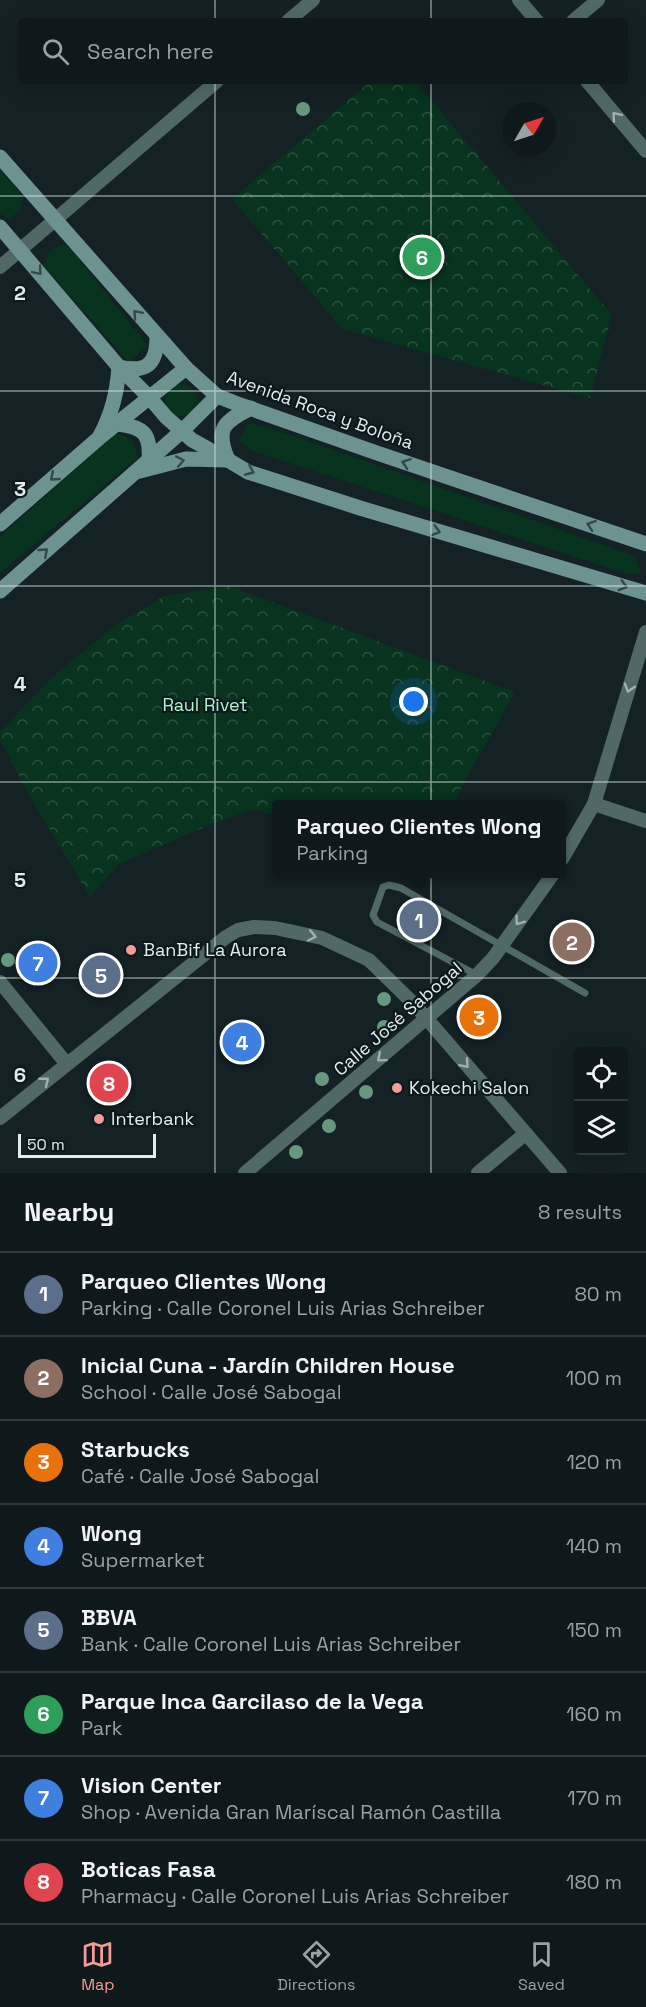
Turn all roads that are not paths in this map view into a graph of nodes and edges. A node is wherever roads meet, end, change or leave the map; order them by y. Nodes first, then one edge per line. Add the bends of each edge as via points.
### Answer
1 (519, 0) edge
2 (598, 0) edge
3 (306, 2) edge
4 (291, 18) edge
5 (534, 18) edge
6 (577, 18) edge
7 (214, 84) edge
8 (590, 84) edge
9 (646, 151) edge
10 (0, 157) edge
11 (54, 220) junction
12 (0, 227) edge
13 (20, 251) junction
14 (0, 267) edge
15 (157, 336) junction
16 (118, 367) junction
17 (186, 368) junction
18 (217, 396) junction
19 (150, 398) junction
20 (251, 408) junction
21 (118, 424) junction
22 (182, 431) junction
23 (99, 438) junction
24 (228, 460) junction
25 (149, 461) junction
26 (135, 473) junction
27 (0, 524) edge
28 (646, 544) edge
29 (0, 591) edge
30 (646, 593) edge
31 (646, 632) edge
32 (594, 804) junction
33 (646, 821) edge
34 (566, 851) edge
35 (549, 878) edge
36 (502, 945) junction
37 (477, 975) junction
38 (0, 982) edge
39 (585, 993) dead end
40 (427, 1019) junction
41 (66, 1063) junction
42 (0, 1118) edge
43 (525, 1134) junction
44 (245, 1173) edge
45 (478, 1173) edge
46 (560, 1173) edge

1 - 5 street
2 - 6 street
3 - 4 street
7 - 11 street
9 -> 8 street
10 - 11 main road, Avenida Roca y Boloña
11 - 13 street
15 -> 11 main road, Avenida Roca y Boloña
12 - 13 main road
13 - 14 street
13 -> 16 main road
15 - 16 main road via 157,352 146,366 136,371
15 - 17 main road, Avenida Roca y Boloña
16 - 19 main road
16 - 23 main road via 113,407
17 - 18 main road, Avenida Roca y Boloña
17 - 19 main road
18 - 20 main road, Avenida Roca y Boloña
18 - 22 main road
19 - 21 main road
19 - 22 main road
20 - 24 main road via 225,424 220,435
28 -> 20 main road, Avenida Roca y Boloña
21 - 23 main road
21 - 25 main road via 142,430 148,438
22 - 24 main road
22 - 25 main road
23 -> 27 main road
26 -> 24 main road via 186,459
24 -> 30 main road via 248,472 360,508
25 - 26 main road
29 -> 26 main road
31 -> 32 street
32 - 33 street
32 - 34 street
35 -> 36 street, Calle José Sabogal
36 - 37 street, Calle José Sabogal
36 - 37 lane via 402,888 383,887 373,915 377,922
36 - 39 lane
37 - 40 street, Calle José Sabogal
38 - 41 street
41 -> 40 street via 226,937 254,927 322,938 369,960
40 -> 43 street
40 -> 44 street, Calle José Sabogal
42 -> 41 street
43 - 45 street
43 - 46 street

